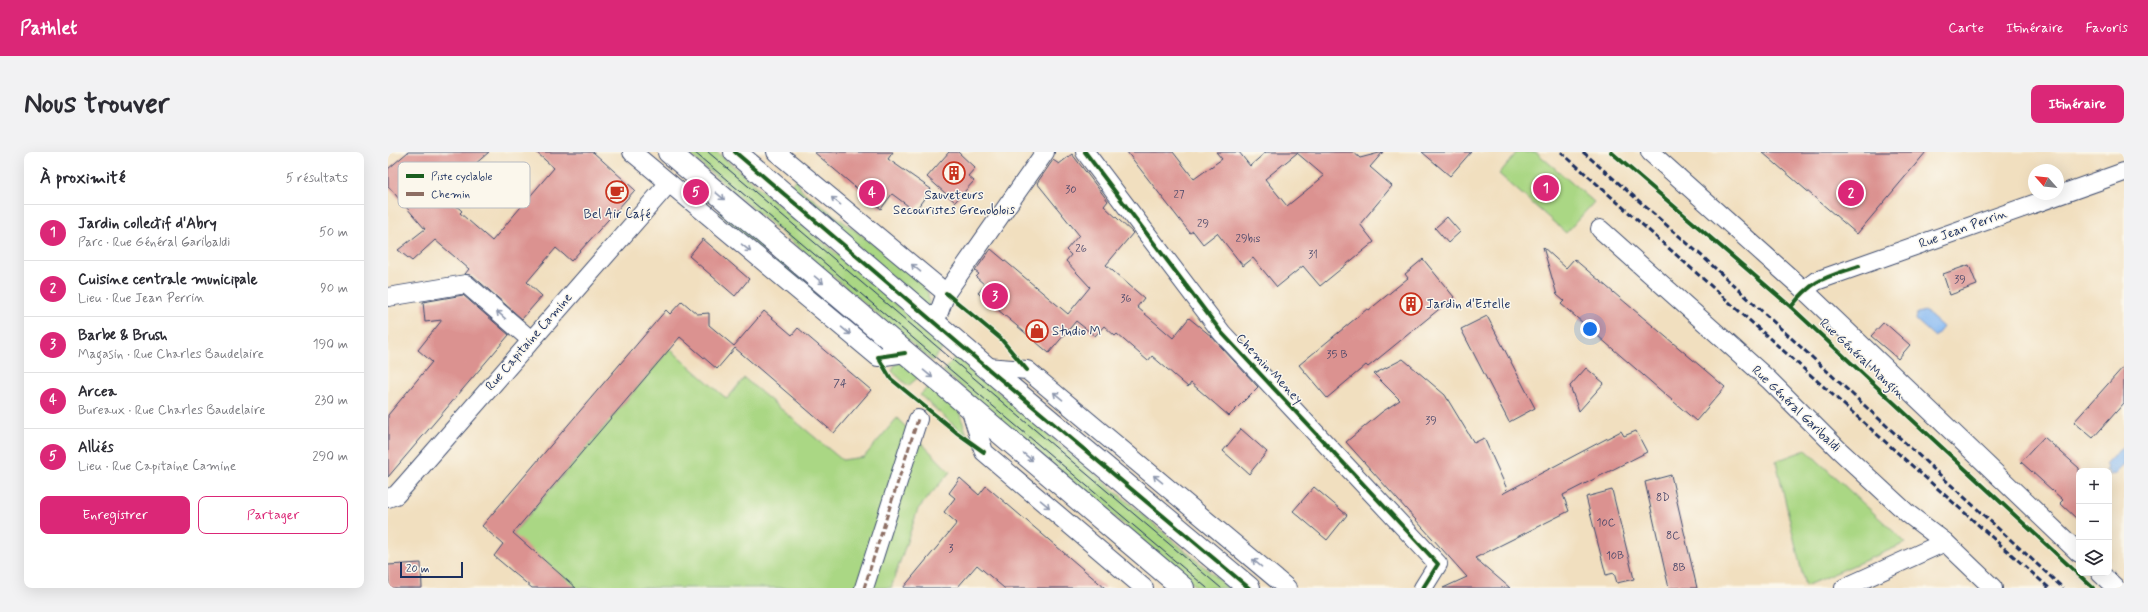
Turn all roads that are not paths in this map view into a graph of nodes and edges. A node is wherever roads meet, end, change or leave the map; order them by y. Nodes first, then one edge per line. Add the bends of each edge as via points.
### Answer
1 (632, 152) edge
2 (669, 152) edge
3 (735, 152) edge
4 (776, 152) edge
5 (1044, 152) edge
6 (1085, 152) edge
7 (1650, 152) edge
8 (2124, 172) edge
9 (669, 183) junction
10 (1600, 229) dead end
11 (1804, 290) junction
12 (946, 293) junction
13 (388, 297) edge
14 (935, 323) junction
15 (531, 340) junction
16 (905, 353) junction
17 (986, 367) junction
18 (970, 408) junction
19 (918, 419) dead end
20 (388, 498) edge
21 (1945, 542) junction
22 (2076, 550) edge
23 (2103, 576) edge
24 (864, 588) edge
25 (1144, 588) edge
26 (1183, 588) edge
27 (1249, 588) edge
28 (1287, 588) edge
29 (1423, 588) edge
30 (1844, 588) edge
31 (1993, 588) edge
32 (2116, 588) edge

1 - 9 street
2 -> 16 main road
3 - 14 main road
12 -> 4 street
5 - 12 street
6 - 29 street, Chemin Meney via 1222,334 1438,564
7 - 11 street, Rue Général Mangin
8 - 11 street, Rue Jean Perrin via 1816,281
9 - 15 street, Rue Capitaine Camine
9 -> 16 street via 878,357
10 - 21 street, Rue Général Garibaldi via 1769,380 1907,514
11 - 22 street, Rue Général Mangin
12 - 14 street
15 -> 13 street via 466,284
14 - 17 main road
15 - 20 street, Rue Capitaine Camine via 396,495
16 -> 18 main road
17 - 27 main road
28 -> 17 street via 1027,370
18 -> 25 street via 984,452
18 -> 26 main road
19 - 24 street
21 - 30 street
21 - 31 street, Rue Général Garibaldi
23 - 32 street

